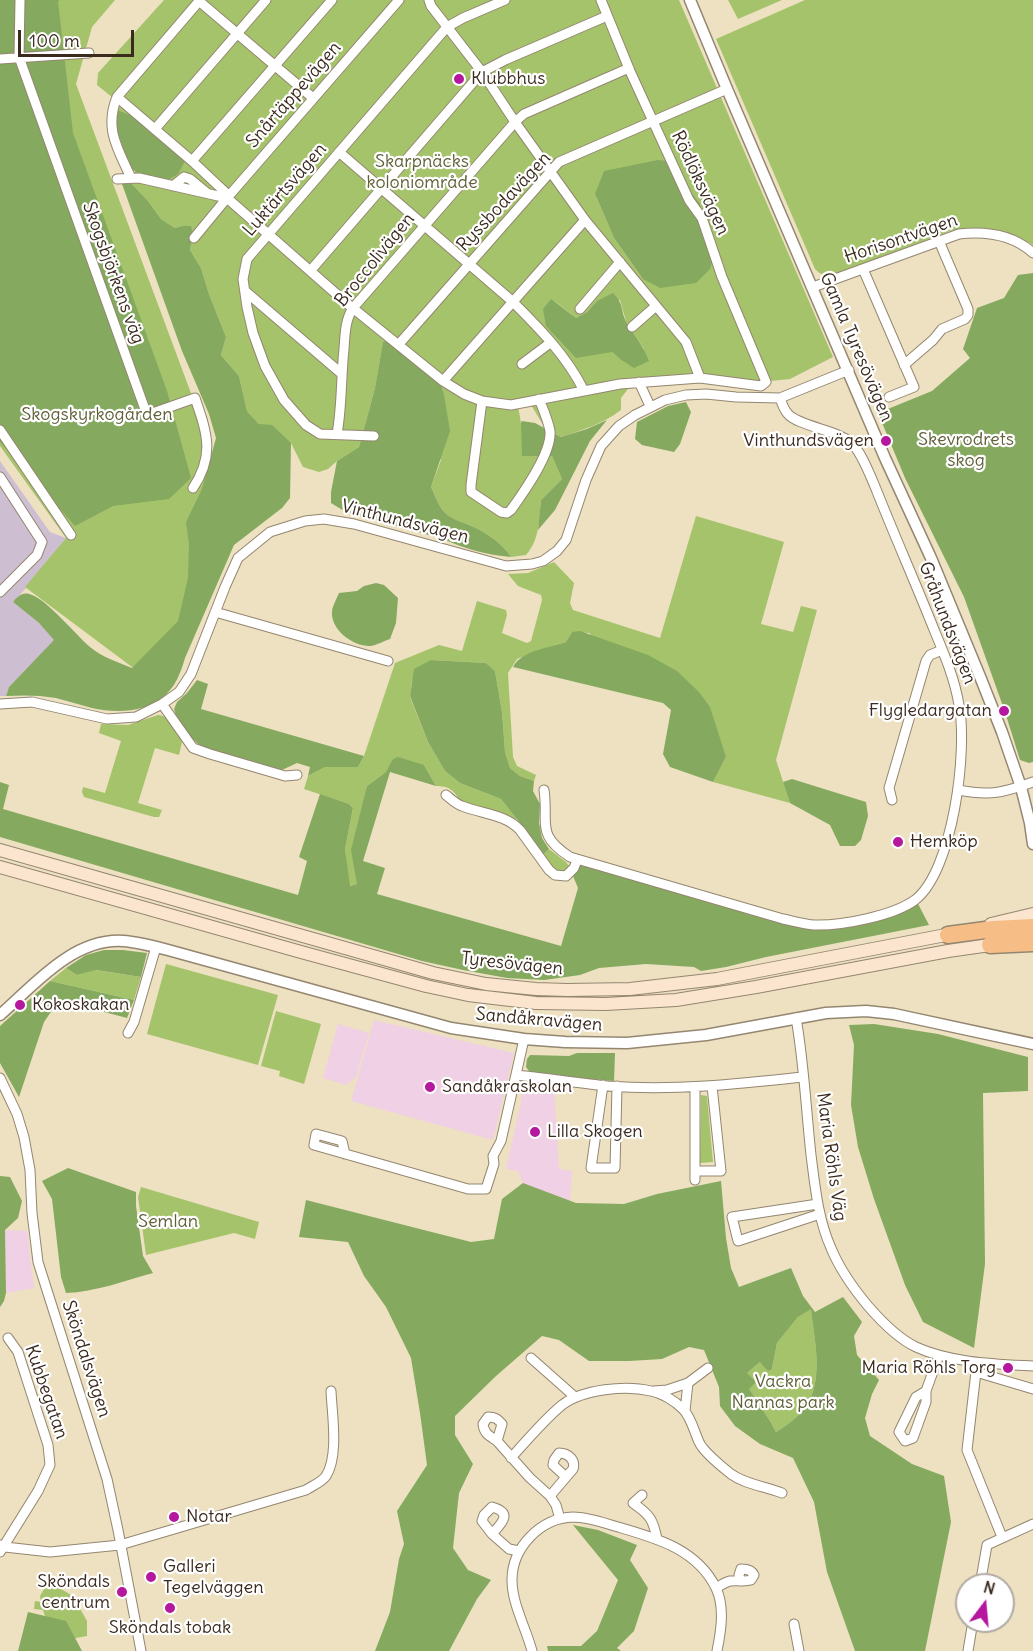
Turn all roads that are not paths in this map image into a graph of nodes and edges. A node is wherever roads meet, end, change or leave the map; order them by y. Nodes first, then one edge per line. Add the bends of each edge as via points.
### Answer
1 (20, 0) edge
2 (266, 0) edge
3 (332, 0) edge
4 (399, 0) edge
5 (429, 0) edge
6 (505, 0) edge
7 (601, 0) edge
8 (690, 0) edge
9 (199, 1) edge
10 (607, 16) junction
11 (447, 27) junction
12 (237, 34) junction
13 (89, 52) dead end
14 (19, 57) junction
15 (0, 59) edge
16 (275, 66) junction
17 (629, 68) junction
18 (482, 72) junction
19 (727, 89) junction
20 (117, 97) junction
21 (313, 98) junction
22 (654, 121) junction
23 (515, 122) junction
24 (155, 129) junction
25 (339, 152) junction
26 (192, 161) junction
27 (550, 172) junction
28 (131, 178) junction
29 (117, 179) dead end
30 (382, 189) junction
31 (227, 198) junction
32 (585, 220) junction
33 (424, 225) junction
34 (268, 233) junction
35 (194, 238) dead end
36 (939, 241) junction
37 (1033, 253) edge
38 (620, 262) junction
39 (469, 264) junction
40 (862, 269) junction
41 (311, 270) junction
42 (813, 287) junction
43 (245, 291) junction
44 (512, 301) junction
45 (656, 306) junction
46 (353, 308) junction
47 (580, 309) dead end
48 (632, 327) dead end
49 (550, 342) junction
50 (399, 344) junction
51 (522, 364) dead end
52 (904, 364) junction
53 (849, 370) junction
54 (342, 374) junction
55 (700, 378) junction
56 (443, 381) junction
57 (639, 382) junction
58 (584, 391) junction
59 (889, 397) dead end
60 (780, 398) junction
61 (539, 399) junction
62 (482, 401) junction
63 (650, 406) junction
64 (0, 430) edge
65 (337, 434) junction
66 (374, 436) dead end
67 (0, 477) edge
68 (193, 488) dead end
69 (71, 535) dead end
70 (0, 592) edge
71 (215, 612) junction
72 (942, 650) junction
73 (388, 661) dead end
74 (0, 704) edge
75 (162, 705) junction
76 (297, 775) dead end
77 (1033, 783) edge
78 (1021, 787) junction
79 (544, 790) dead end
80 (958, 790) junction
81 (446, 795) dead end
82 (892, 800) dead end
83 (1033, 844) edge
84 (0, 850) edge
85 (577, 860) junction
86 (0, 867) edge
87 (1028, 934) edge
88 (948, 935) joint
89 (990, 945) joint
90 (156, 947) junction
91 (0, 1016) edge
92 (796, 1018) junction
93 (128, 1033) dead end
94 (524, 1039) junction
95 (1033, 1044) edge
96 (516, 1075) junction
97 (802, 1077) junction
98 (0, 1078) edge
99 (603, 1085) junction
100 (617, 1086) junction
101 (712, 1086) junction
102 (695, 1087) junction
103 (345, 1154) dead end
104 (818, 1204) junction
105 (820, 1214) junction
106 (8, 1338) dead end
107 (939, 1354) junction
108 (531, 1358) dead end
109 (1033, 1366) edge
110 (976, 1367) junction
111 (708, 1368) dead end
112 (688, 1383) junction
113 (1033, 1389) edge
114 (331, 1391) dead end
115 (654, 1391) junction
116 (926, 1391) junction
117 (575, 1397) junction
118 (685, 1411) junction
119 (497, 1441) dead end
120 (511, 1458) junction
121 (566, 1477) dead end
122 (782, 1493) dead end
123 (642, 1495) dead end
124 (550, 1496) junction
125 (560, 1519) junction
126 (1033, 1524) edge
127 (492, 1534) dead end
128 (1002, 1538) junction
129 (657, 1539) junction
130 (120, 1545) junction
131 (1, 1547) edge
132 (519, 1551) junction
133 (982, 1573) edge
134 (740, 1581) dead end
135 (716, 1588) junction
136 (794, 1624) dead end
137 (971, 1633) edge
138 (141, 1651) edge
139 (532, 1651) edge
140 (717, 1651) edge
141 (799, 1651) edge
142 (968, 1651) edge

1 - 14 street, Skogsbjörkens väg
2 - 12 street
3 - 16 street
4 - 21 street, Snårtäppevägen
5 - 11 street
6 - 11 street, Luktärtsvägen
7 - 10 street, Rödlöksvägen
8 - 19 street, Gamla Tyresövägen
9 - 12 street
9 - 20 street
10 - 17 street, Rödlöksvägen
10 - 18 street
11 - 18 street
11 - 25 street, Luktärtsvägen
12 - 16 street
12 - 24 street
13 - 14 street
14 - 15 street
14 - 68 street, Skogsbjörkens väg via 147,415 195,398 207,442 206,462
16 - 21 street
16 - 26 street
17 - 22 street, Rödlöksvägen
17 - 23 street, Broccolivägen via 524,114
18 - 23 street
18 - 30 street
19 - 22 street, Ryssbodavägen
19 - 42 street, Gamla Tyresövägen
20 - 24 street
20 - 28 street via 111,130
21 - 31 street, Snårtäppevägen
22 - 27 street, Ryssbodavägen via 559,162
22 - 55 street, Rödlöksvägen via 689,200 702,218 766,382 761,386
23 - 27 street
23 - 33 street, Broccolivägen
24 - 26 street
25 - 30 street
25 - 34 street, Luktärtsvägen
26 - 31 street
27 - 32 street
27 - 39 street, Ryssbodavägen
28 - 29 street
28 - 31 street
30 - 33 street
30 - 41 street
31 - 34 street
31 - 35 street, Snårtäppevägen
32 - 38 street
32 - 44 street
33 - 39 street
33 - 46 street, Broccolivägen
34 - 41 street
34 - 43 street, Luktärtsvägen via 247,259
36 - 37 street, Horisontvägen via 979,232 1012,239
36 - 40 street, Horisontvägen
36 - 52 street via 968,315 942,329
38 - 45 street
38 - 47 street
39 - 44 street
39 - 50 street, Ryssbodavägen
40 - 42 street, Horisontvägen
40 - 52 street
41 - 46 street
42 - 53 street, Gamla Tyresövägen
43 - 54 street
43 - 65 street, Luktärtsvägen via 253,333 284,400 320,434
44 - 49 street
44 - 56 street
45 - 48 street
45 - 55 street via 686,342
46 - 50 street
46 - 54 street, Broccolivägen via 347,320
49 - 51 street
49 - 58 street via 574,371
50 - 56 street
52 - 59 street via 914,387
53 - 60 street, Vinthundsvägen
53 - 78 street, Gamla Tyresövägen via 931,558
54 - 65 street, Broccolivägen
55 - 57 street
56 - 62 street
57 - 58 street
57 - 63 street
58 - 61 street
60 - 63 street, Vinthundsvägen via 696,395
60 - 72 street, Gråhundsvägen via 789,416 849,440 856,450
61 - 62 street via 511,405
61 - 62 street via 550,432 549,441 530,484 507,513 471,492
63 - 71 street, Vinthundsvägen via 620,426 601,446 566,540 543,561 506,566 354,524 305,520 270,532 238,558
64 - 69 street
65 - 66 street, Luktärtsvägen
67 - 70 street via 42,542 37,555
71 - 73 street
71 - 75 street, Vinthundsvägen via 191,674 179,692
72 - 80 street, Gråhundsvägen via 960,707 963,745
72 - 82 street via 926,661 889,788
74 - 75 street, Vinthundsvägen via 32,702 107,719 136,717
75 - 76 street via 193,747 285,776
77 - 78 street
78 - 80 street via 994,794
78 - 83 street, Gamla Tyresövägen
79 - 85 street, Gråhundsvägen via 545,830 559,850
80 - 85 street, Gråhundsvägen via 944,847 926,888 901,908 864,919 813,925 783,919
81 - 85 street via 459,806 514,824 555,875 566,876
84 - 88 main road, Tyresövägen via 433,973 508,987 600,990 692,983
86 - 89 main road, Tyresövägen via 426,986 536,1003 676,1000
87 - 88 highway, Tyresövägen
87 - 89 highway, Tyresövägen
90 - 91 street, Sandåkravägen via 121,941 82,949 53,968
90 - 93 street
90 - 94 street, Sandåkravägen via 451,1028
92 - 94 street, Sandåkravägen via 706,1035 627,1043
92 - 95 street, Sandåkravägen via 879,1012
92 - 97 street, Maria Röhls Väg
94 - 96 street
96 - 99 street
96 - 103 street via 486,1190 468,1189
97 - 101 street
97 - 104 street, Maria Röhls Väg
98 - 130 street, Sköndalsvägen via 17,1114 27,1150 38,1262 107,1479
99 - 100 street
99 - 100 street via 591,1168 615,1168
100 - 102 street
101 - 102 street
101 - 102 street via 721,1171 695,1175
104 - 105 street, Maria Röhls Väg
104 - 105 street via 732,1217 738,1241
105 - 107 street, Maria Röhls Väg via 830,1247 845,1276 871,1310 899,1336 916,1347
106 - 131 street, Kubbegatan via 18,1352 48,1445 50,1465 38,1491
107 - 110 street, Maria Röhls Väg
107 - 116 street
108 - 117 street
109 - 110 street
110 - 113 street
110 - 128 street via 967,1450
111 - 112 street
112 - 115 street
112 - 118 street
114 - 130 street via 334,1441 325,1477 306,1490
115 - 117 street via 626,1389
115 - 118 street
116 - 116 street via 913,1438 905,1441 899,1432 916,1397
117 - 120 street
118 - 122 street via 700,1444 732,1474 748,1484
119 - 120 street
120 - 124 street
121 - 124 street
123 - 129 street via 633,1503 653,1521
124 - 125 street
125 - 129 street via 592,1520
125 - 132 street via 528,1538
126 - 128 street
127 - 132 street
128 - 133 street via 987,1545
129 - 135 street via 699,1563
130 - 131 street via 50,1552
130 - 138 street, Sköndalsvägen
132 - 139 street via 513,1591
134 - 135 street via 729,1581
135 - 140 street via 721,1608
136 - 141 street
137 - 142 street

